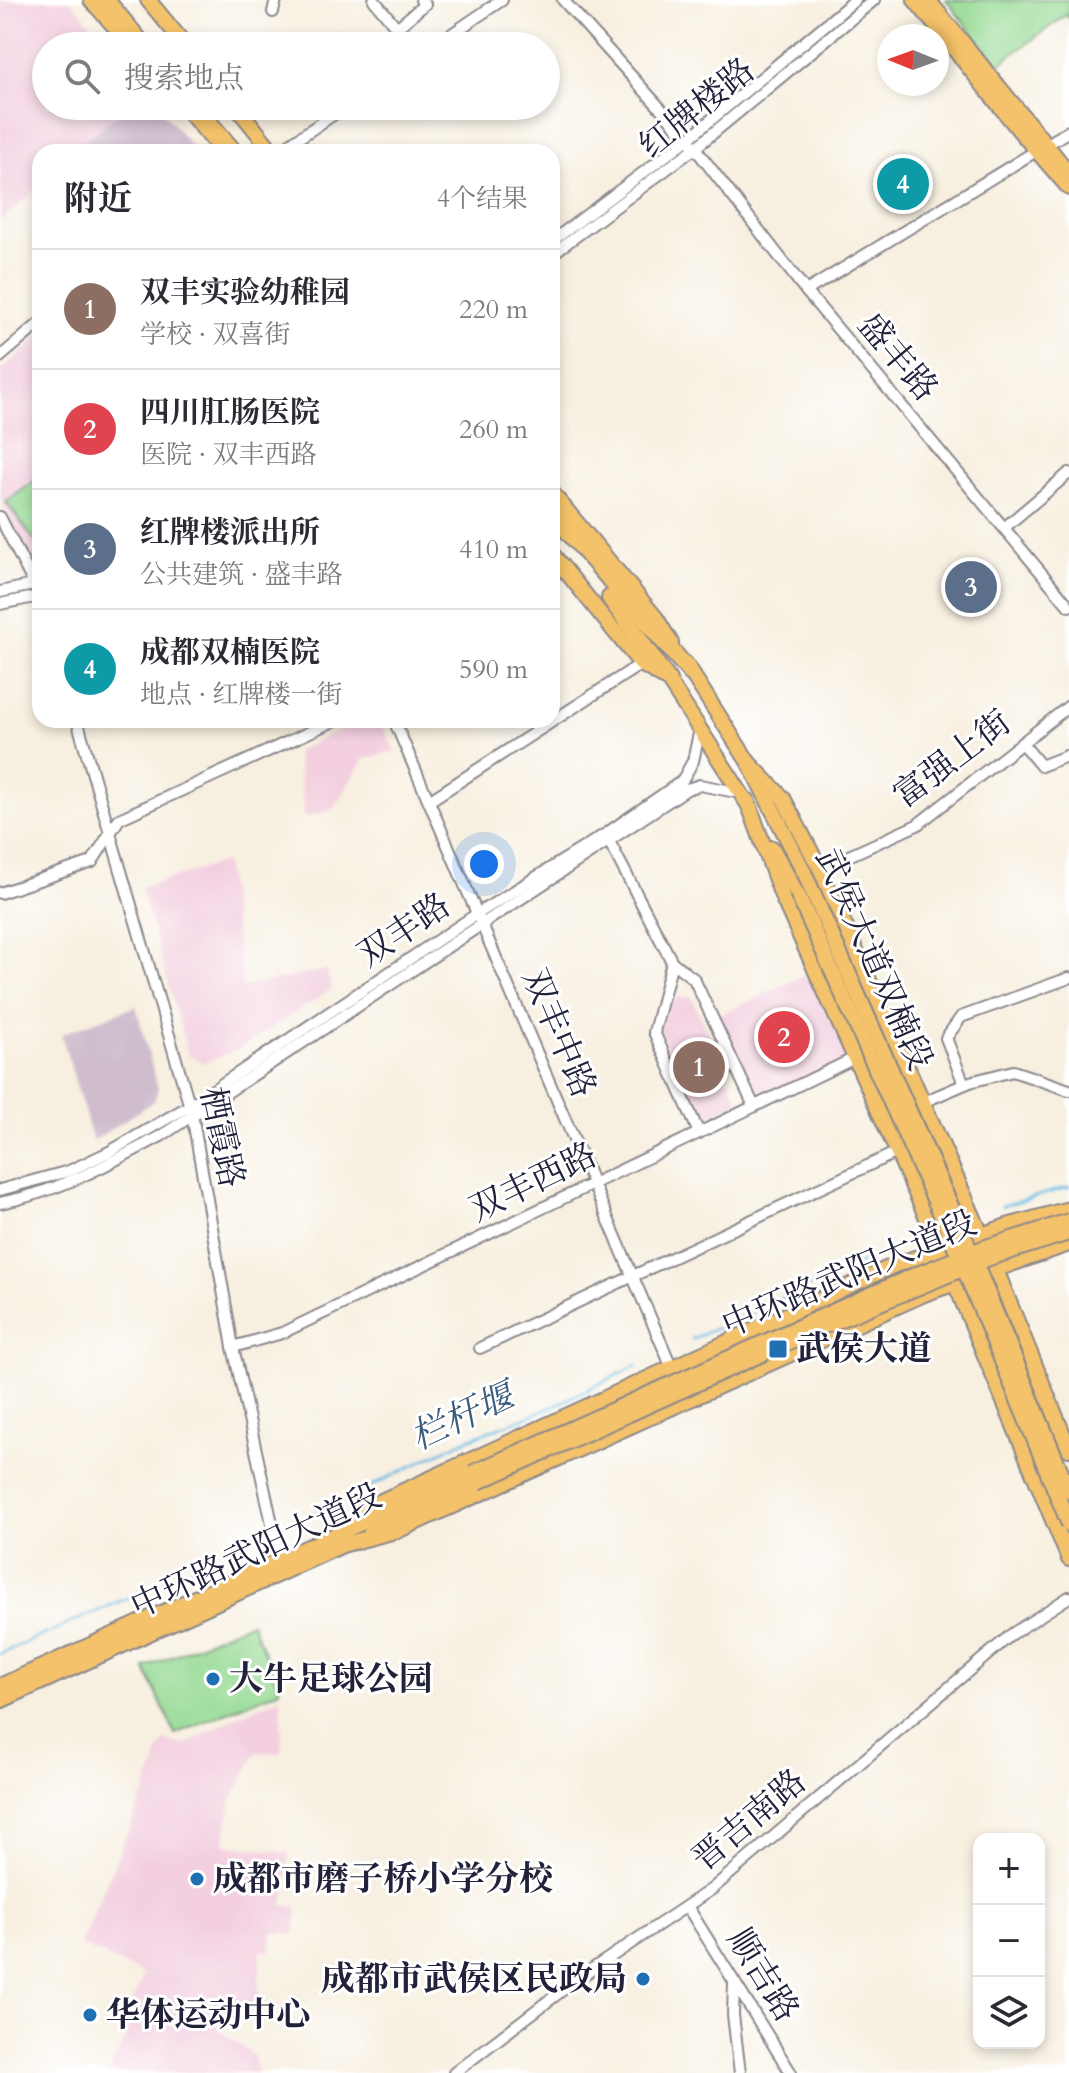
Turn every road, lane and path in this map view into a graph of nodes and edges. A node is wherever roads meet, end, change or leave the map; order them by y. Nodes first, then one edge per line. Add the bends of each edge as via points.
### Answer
1 (91, 0) edge
2 (106, 0) edge
3 (120, 0) edge
4 (148, 0) edge
5 (276, 0) edge
6 (374, 0) edge
7 (421, 0) edge
8 (502, 0) edge
9 (563, 0) edge
10 (855, 0) edge
11 (874, 0) edge
12 (915, 0) edge
13 (928, 0) edge
14 (273, 12) dead end
15 (120, 32) edge
16 (132, 32) edge
17 (147, 32) edge
18 (174, 32) edge
19 (455, 32) edge
20 (196, 120) edge
21 (207, 120) edge
22 (221, 120) edge
23 (248, 120) edge
24 (324, 120) edge
25 (1069, 131) edge
26 (216, 144) edge
27 (227, 144) edge
28 (241, 144) edge
29 (268, 144) edge
30 (287, 144) edge
31 (692, 144) junction
32 (1042, 149) junction
33 (1069, 173) edge
34 (1069, 188) edge
35 (560, 235) edge
36 (560, 248) edge
37 (806, 291) junction
38 (32, 330) edge
39 (0, 357) edge
40 (1069, 473) edge
41 (560, 503) edge
42 (0, 517) edge
43 (560, 523) edge
44 (1004, 528) junction
45 (560, 539) edge
46 (560, 564) edge
47 (32, 579) edge
48 (0, 592) edge
49 (32, 593) edge
50 (32, 595) edge
51 (0, 604) edge
52 (1069, 606) edge
53 (625, 608) junction
54 (641, 664) junction
55 (691, 673) junction
56 (668, 680) junction
57 (1069, 706) edge
58 (560, 716) edge
59 (700, 727) junction
60 (79, 728) edge
61 (318, 728) edge
62 (397, 728) edge
63 (542, 728) edge
64 (1022, 743) junction
65 (1069, 755) edge
66 (749, 763) junction
67 (744, 797) junction
68 (429, 801) junction
69 (111, 832) junction
70 (610, 843) junction
71 (820, 869) junction
72 (0, 893) edge
73 (480, 920) junction
74 (672, 962) junction
75 (1069, 978) edge
76 (855, 1058) junction
77 (964, 1084) junction
78 (1069, 1090) edge
79 (923, 1102) junction
80 (754, 1106) junction
81 (191, 1110) junction
82 (699, 1133) junction
83 (897, 1152) junction
84 (593, 1184) junction
85 (0, 1190) edge
86 (0, 1203) edge
87 (1069, 1209) edge
88 (1069, 1221) edge
89 (1069, 1233) edge
90 (982, 1235) junction
91 (1069, 1244) edge
92 (941, 1249) junction
93 (996, 1268) junction
94 (632, 1276) junction
95 (955, 1283) junction
96 (233, 1347) junction
97 (480, 1348) dead end
98 (672, 1368) junction
99 (1069, 1449) edge
100 (475, 1477) junction
101 (1069, 1491) edge
102 (1069, 1524) edge
103 (340, 1538) junction
104 (1069, 1559) edge
105 (282, 1566) junction
106 (1069, 1597) edge
107 (0, 1686) edge
108 (0, 1701) edge
109 (687, 1906) junction
110 (734, 1982) junction
111 (454, 2073) edge
112 (740, 2073) edge
113 (791, 2073) edge

1 - 15 main road
2 - 16 highway
3 - 17 highway
4 - 18 main road
5 - 14 street
6 - 7 street via 397,28 425,4
8 - 19 street
9 - 31 street, 盛丰路
10 - 31 street, 红牌楼路
11 - 31 street, 红牌楼路
12 - 32 main road
13 - 32 main road
20 - 26 main road
21 - 27 highway
22 - 28 highway
23 - 29 main road
24 - 30 street
25 - 32 street
31 - 35 street, 红牌楼路
31 - 36 street, 红牌楼路
31 - 37 street, 盛丰路
32 - 33 main road
32 - 34 main road
32 - 37 street
37 - 44 street, 盛丰路
38 - 39 street
40 - 44 street
41 - 55 main road, 武侯大道双楠段 via 656,618
42 - 47 street
43 - 53 highway
44 - 52 street, 盛丰路
45 - 53 highway
46 - 54 main road, 武侯大道双楠段
48 - 49 street
50 - 51 street
53 - 55 highway
53 - 56 highway
54 - 56 main road, 武侯大道双楠段
54 - 58 street
55 - 66 main road, 武侯大道双楠段
56 - 59 main road, 武侯大道双楠段
57 - 64 street, 富强上街
59 - 67 main road, 武侯大道双楠段
59 - 73 street, 双丰路 via 693,761 682,781
60 - 69 street, 栖霞路
61 - 69 street via 119,819
62 - 68 street, 双丰中路
63 - 68 street
64 - 65 street via 1041,766
64 - 71 street, 富强上街 via 917,825
66 - 71 main road via 783,798
66 - 101 main road, 武侯大道双楠段, bridge via 804,872 965,1238
67 - 70 street, 双丰路 via 700,785 687,789
67 - 76 main road
67 - 102 main road, 武侯大道双楠段, bridge via 797,893 951,1237
68 - 73 street, 双丰中路
69 - 72 street via 92,862
69 - 81 street, 栖霞路
70 - 73 street, 双丰路
70 - 74 street
71 - 79 main road
73 - 81 street, 双丰路
73 - 84 street, 双丰中路
74 - 80 street via 694,979
74 - 82 street via 654,1032
75 - 77 street via 961,1017 946,1038
76 - 80 street, 双丰西路
76 - 83 main road
77 - 78 street via 1013,1071
77 - 79 street
79 - 90 main road
80 - 82 street, 双丰西路
81 - 85 street via 69,1171
81 - 86 street via 161,1136 79,1179 41,1195
81 - 96 street, 栖霞路
82 - 84 street, 双丰西路
83 - 92 main road
83 - 94 street
84 - 94 street, 双丰中路
84 - 96 street, 双丰西路 via 282,1333
87 - 90 main road
88 - 100 main road, 中环路武阳大道段, bridge via 915,1275
89 - 100 main road, 中环路武阳大道段, bridge via 989,1258
90 - 92 main road
90 - 93 main road
91 - 93 main road
92 - 95 main road
92 - 98 main road
93 - 95 main road
93 - 99 main road
94 - 97 street
94 - 98 street, 双丰中路
95 - 103 main road via 399,1530
95 - 104 main road
96 - 105 street, 栖霞路
98 - 103 main road via 375,1504
100 - 103 main road, 中环路武阳大道段
103 - 105 main road, 中环路武阳大道段
105 - 107 main road, 中环路武阳大道段
105 - 108 main road, 中环路武阳大道段
106 - 109 street, 晋吉南路 via 1012,1634
109 - 110 street, 顺吉路
109 - 111 street, 晋吉南路 via 573,1982
110 - 112 street
110 - 113 street, 顺吉路

